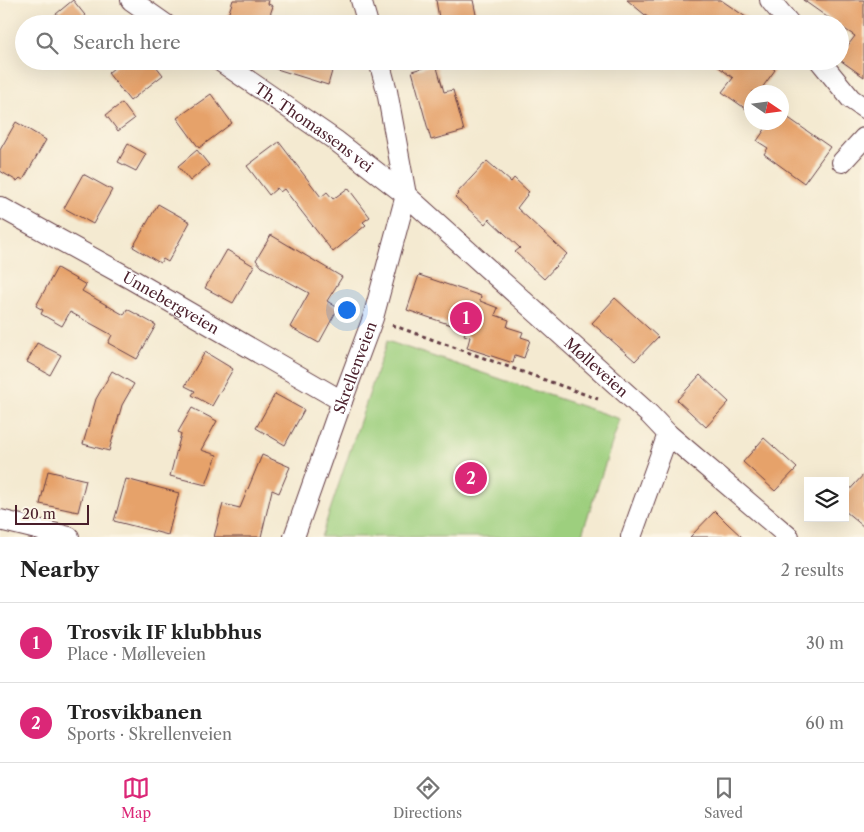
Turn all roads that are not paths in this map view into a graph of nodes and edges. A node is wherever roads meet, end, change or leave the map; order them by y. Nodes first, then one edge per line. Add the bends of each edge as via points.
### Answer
1 (131, 0) edge
2 (361, 0) edge
3 (770, 0) edge
4 (152, 15) edge
5 (365, 15) edge
6 (782, 15) edge
7 (233, 70) edge
8 (381, 70) edge
9 (828, 70) edge
10 (864, 108) edge
11 (864, 138) edge
12 (842, 162) dead end
13 (406, 195) junction
14 (0, 206) edge
15 (342, 401) junction
16 (668, 434) junction
17 (0, 520) edge
18 (69, 537) edge
19 (294, 537) edge
20 (631, 537) edge
21 (789, 537) edge

1 - 4 street
2 - 5 street
3 - 6 street
7 - 13 street, Th. Thomassens vei via 335,140
8 - 13 street
9 - 10 street
11 - 12 street
13 - 15 street, Skrellenveien via 373,318
13 - 16 street, Mølleveien
14 - 15 street, Unnebergveien
15 - 19 street, Skrellenveien
16 - 20 street
16 - 21 street, Mølleveien
17 - 18 street

